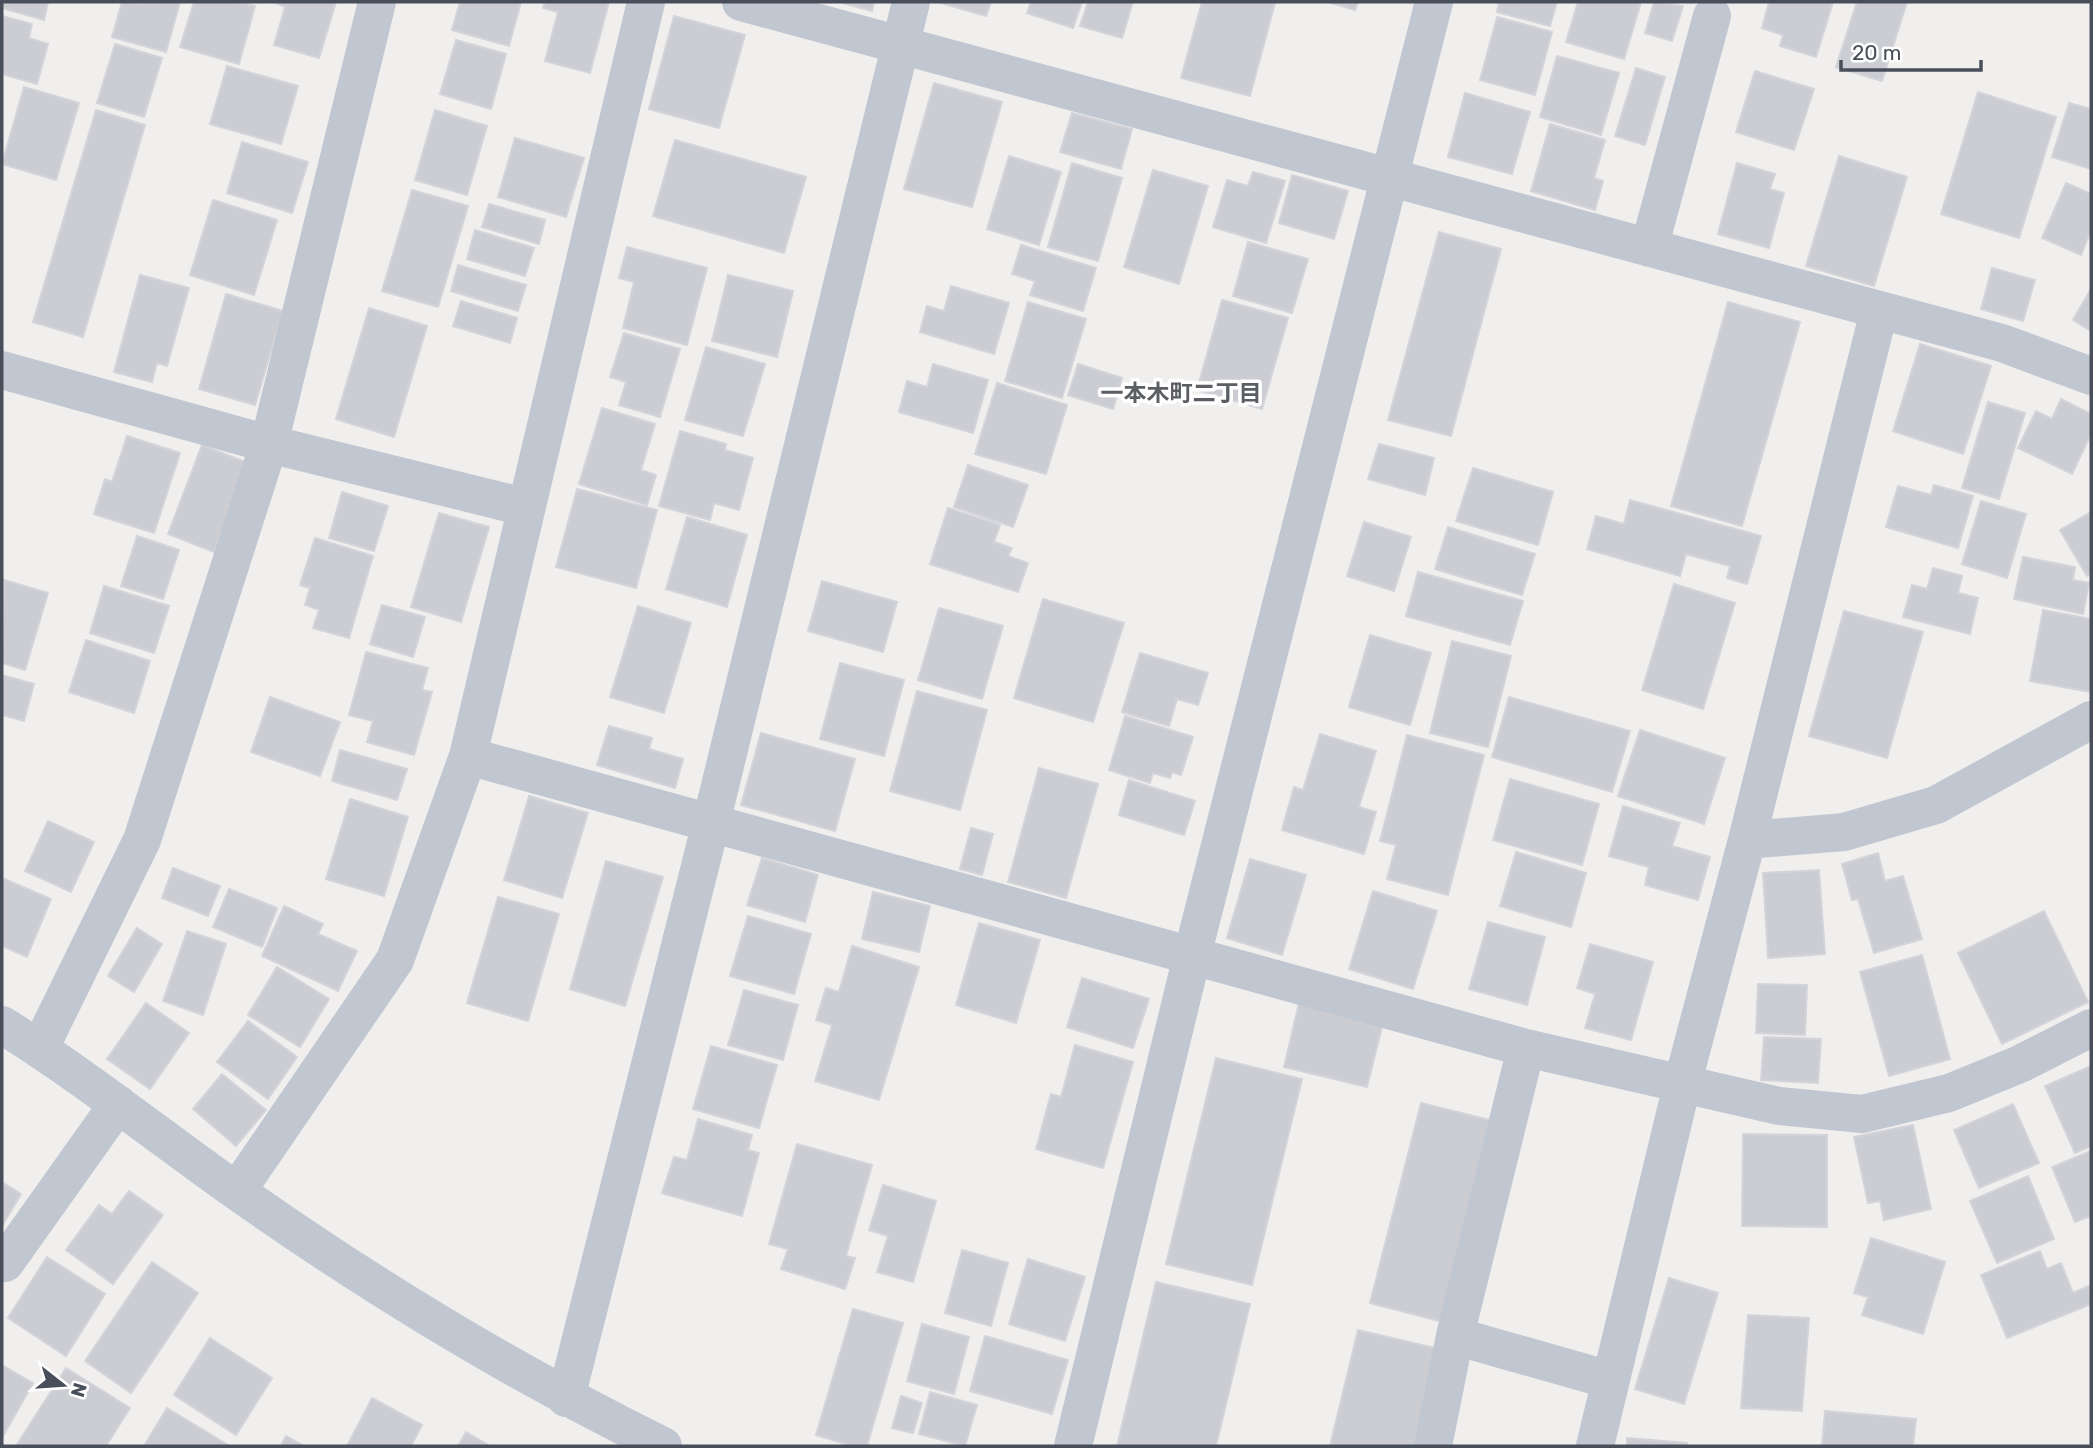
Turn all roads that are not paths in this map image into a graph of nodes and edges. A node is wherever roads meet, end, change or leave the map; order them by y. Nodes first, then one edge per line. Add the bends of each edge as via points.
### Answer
1 (377, 2) edge
2 (646, 2) edge
3 (741, 2) edge
4 (911, 2) edge
5 (1434, 2) edge
6 (1713, 16) dead end
7 (900, 46) junction
8 (1389, 175) junction
9 (1649, 248) junction
10 (1878, 311) junction
11 (2, 370) edge
12 (2091, 376) edge
13 (269, 444) junction
14 (525, 507) junction
15 (2091, 720) edge
16 (468, 756) junction
17 (711, 823) junction
18 (1747, 840) junction
19 (1192, 956) junction
20 (2, 1025) edge
21 (2091, 1028) edge
22 (40, 1048) junction
23 (1526, 1048) junction
24 (1682, 1085) junction
25 (118, 1104) junction
26 (237, 1191) junction
27 (5, 1263) dead end
28 (1455, 1336) junction
29 (1610, 1380) junction
30 (566, 1398) junction
31 (663, 1446) edge
32 (1073, 1446) edge
33 (1433, 1446) edge
34 (1595, 1446) edge

1 - 13 street
2 - 14 street
3 - 7 street
4 - 7 street
5 - 8 street
6 - 9 street
7 - 8 street
7 - 17 street
8 - 9 street
8 - 19 street
9 - 10 street
10 - 12 street via 2002,343
10 - 18 street
11 - 13 street
13 - 14 street
13 - 22 street via 142,840
14 - 16 street
15 - 18 street via 1936,805 1844,832
16 - 17 street
16 - 26 street via 395,960
17 - 19 street
17 - 30 street
18 - 24 street
19 - 23 street
19 - 32 street
20 - 22 street
21 - 24 street via 1949,1093 1862,1114 1779,1107
22 - 25 street
23 - 24 street
23 - 28 street
24 - 29 street
25 - 26 street
25 - 27 street
26 - 30 street via 444,1327
28 - 29 street
28 - 33 street
29 - 34 street
30 - 31 street

